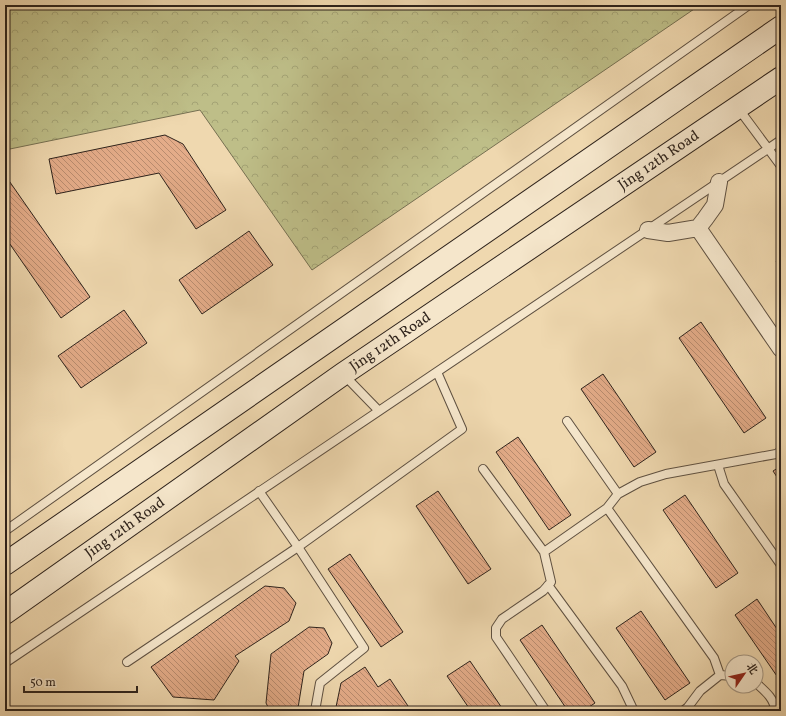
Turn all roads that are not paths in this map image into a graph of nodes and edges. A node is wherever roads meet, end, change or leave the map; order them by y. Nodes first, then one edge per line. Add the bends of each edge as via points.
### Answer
1 (749, 5) edge
2 (781, 27) edge
3 (781, 78) edge
4 (737, 108) junction
5 (781, 140) edge
6 (769, 148) junction
7 (781, 166) edge
8 (719, 182) junction
9 (698, 228) junction
10 (648, 230) junction
11 (781, 349) edge
12 (437, 372) junction
13 (343, 374) junction
14 (379, 411) junction
15 (567, 421) dead end
16 (781, 451) edge
17 (718, 465) junction
18 (483, 469) dead end
19 (259, 491) junction
20 (618, 494) junction
21 (607, 508) junction
22 (5, 531) edge
23 (298, 547) junction
24 (544, 552) junction
25 (5, 564) edge
26 (781, 565) edge
27 (548, 585) junction
28 (5, 613) edge
29 (127, 662) dead end
30 (5, 663) edge
31 (720, 675) junction
32 (724, 675) edge
33 (764, 690) edge
34 (315, 711) edge
35 (546, 711) edge
36 (632, 711) edge
37 (683, 711) edge
38 (775, 711) edge

1 - 22 lane
2 - 25 main road
3 - 4 main road, Jing 12th Road
4 - 6 lane
4 - 13 main road, Jing 12th Road
5 - 6 lane
6 - 7 lane
6 - 8 lane
8 - 9 street via 714,205
8 - 10 lane
9 - 10 street via 668,233
9 - 11 street
10 - 12 lane
12 - 14 lane
12 - 23 lane via 462,429
13 - 14 lane
13 - 28 main road, Jing 12th Road
14 - 19 lane
15 - 20 lane
16 - 17 lane
17 - 20 lane via 666,474 640,482
17 - 26 lane via 724,484
18 - 24 lane
19 - 23 lane
19 - 30 lane
20 - 21 lane
21 - 24 lane
21 - 31 lane via 714,658
23 - 29 lane
23 - 34 lane via 364,648 320,683
24 - 27 lane via 551,582
27 - 35 lane via 502,619 496,628 496,637
27 - 36 lane via 622,686
31 - 32 lane
31 - 37 lane via 700,691
33 - 38 lane via 775,705

